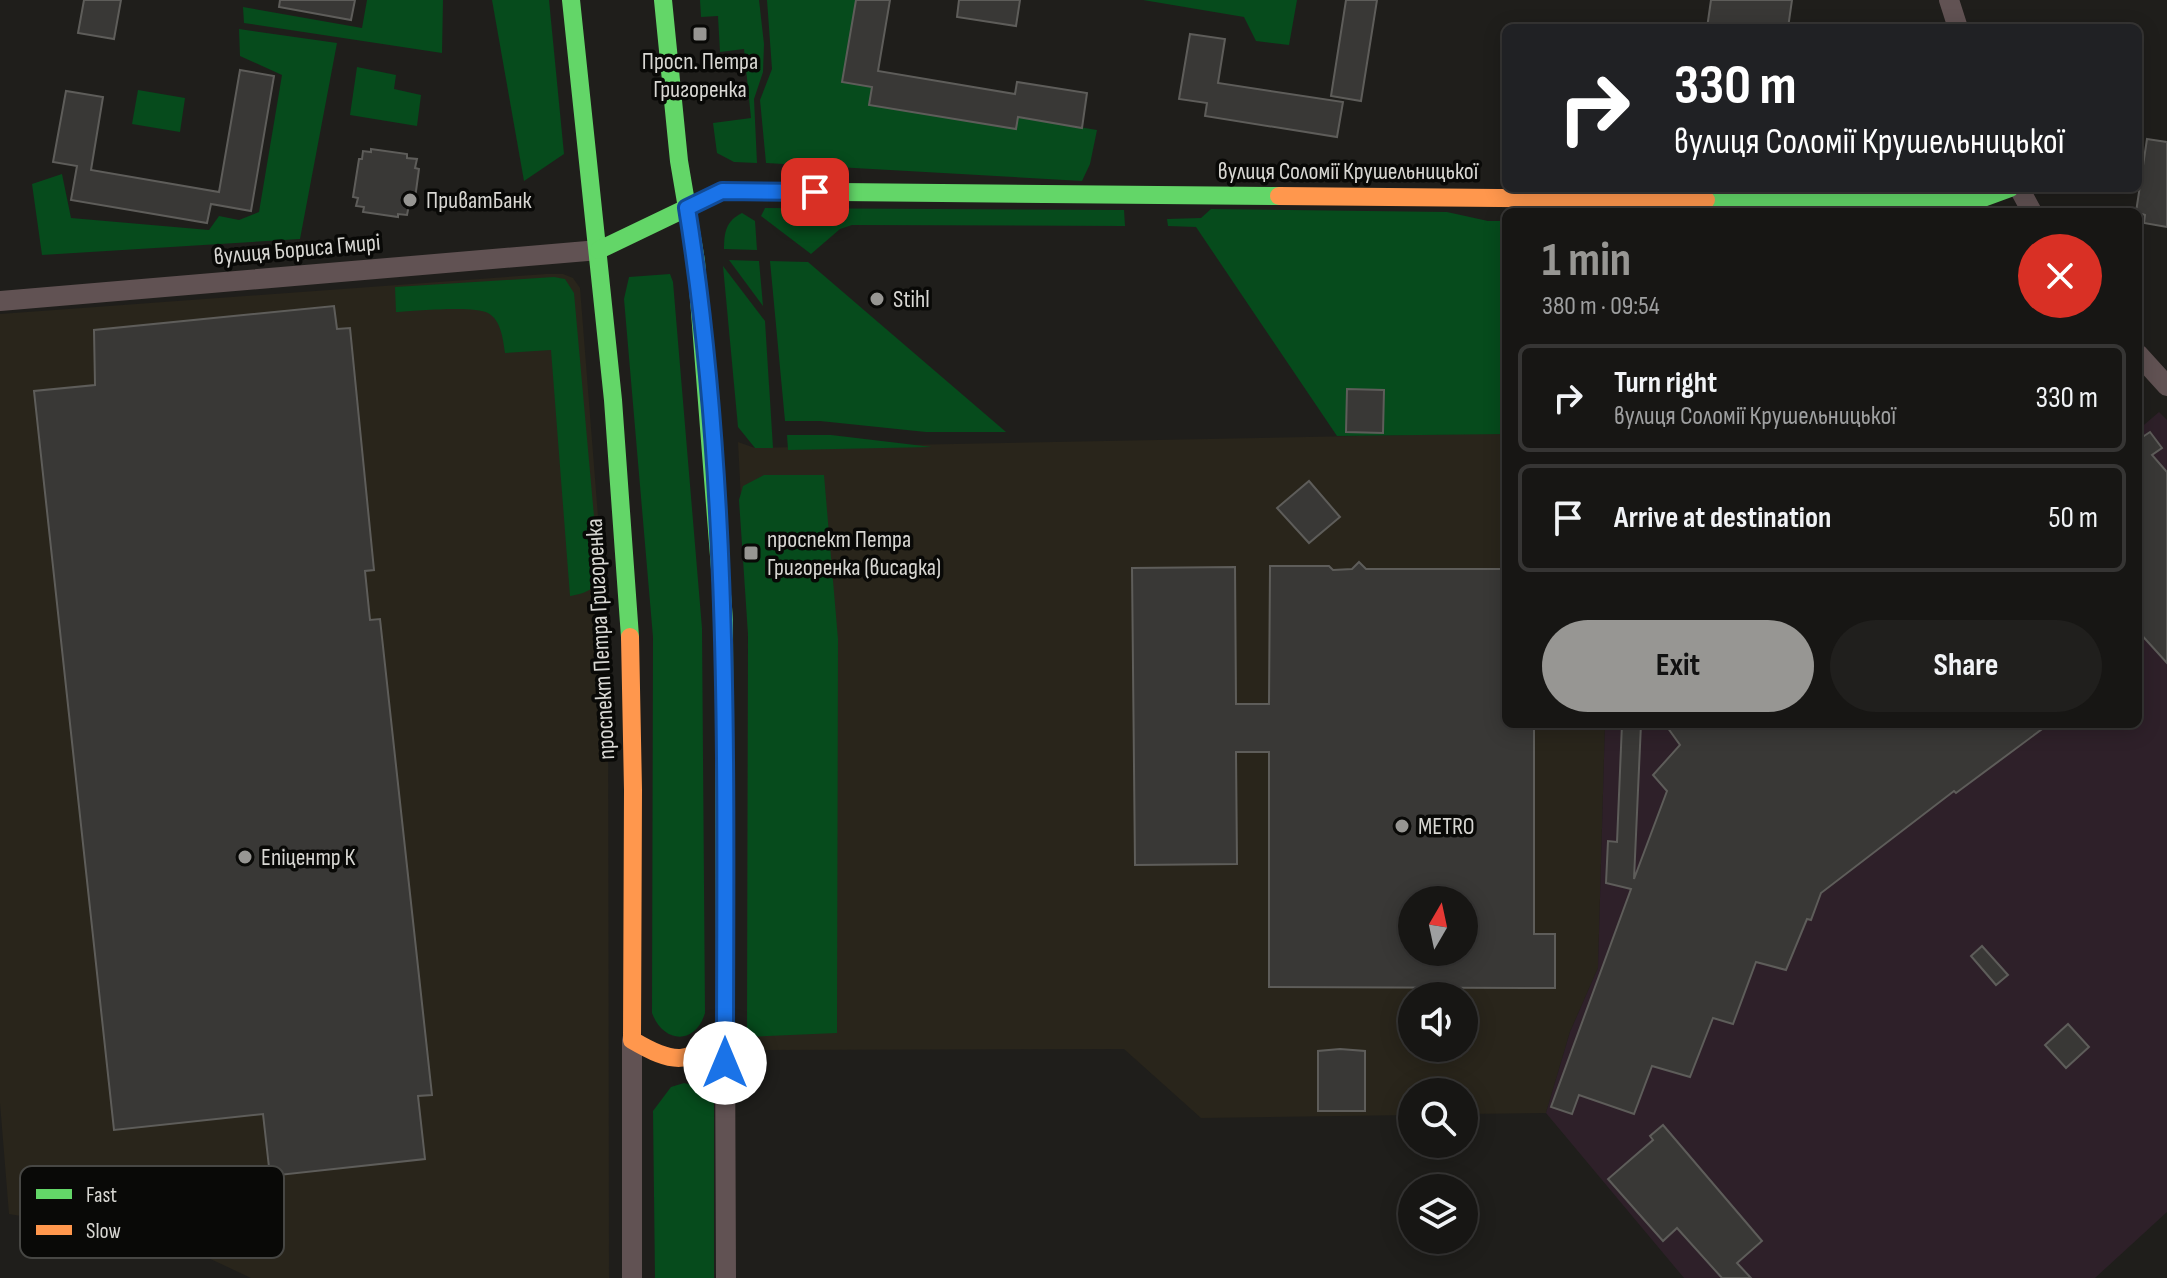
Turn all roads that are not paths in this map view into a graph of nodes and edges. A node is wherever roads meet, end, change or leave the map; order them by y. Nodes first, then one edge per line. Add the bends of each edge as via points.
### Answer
1 (571, 0) edge
2 (663, 0) edge
3 (1949, 0) edge
4 (1957, 24) edge
5 (1976, 192) edge
6 (1999, 192) edge
7 (1961, 202) junction
8 (687, 208) junction
9 (599, 250) junction
10 (0, 301) edge
11 (2142, 358) edge
12 (2167, 386) edge
13 (725, 1033) junction
14 (632, 1040) junction
15 (632, 1278) edge
16 (726, 1278) edge

1 - 9 street, проспект Петра Григоренка
2 - 8 street
3 - 4 street
5 - 7 street
6 - 7 street, вулиця Соломії Крушельницької
7 - 8 street, вулиця Соломії Крушельницької via 722,191
8 - 9 street, вулиця Соломії Крушельницької
8 - 13 street via 711,417 724,620
9 - 10 street, вулиця Бориса Гмирі
9 - 14 street, проспект Петра Григоренка via 630,641
11 - 12 street
13 - 14 street via 699,1056 686,1058 653,1053
13 - 16 street
14 - 15 street, проспект Петра Григоренка

